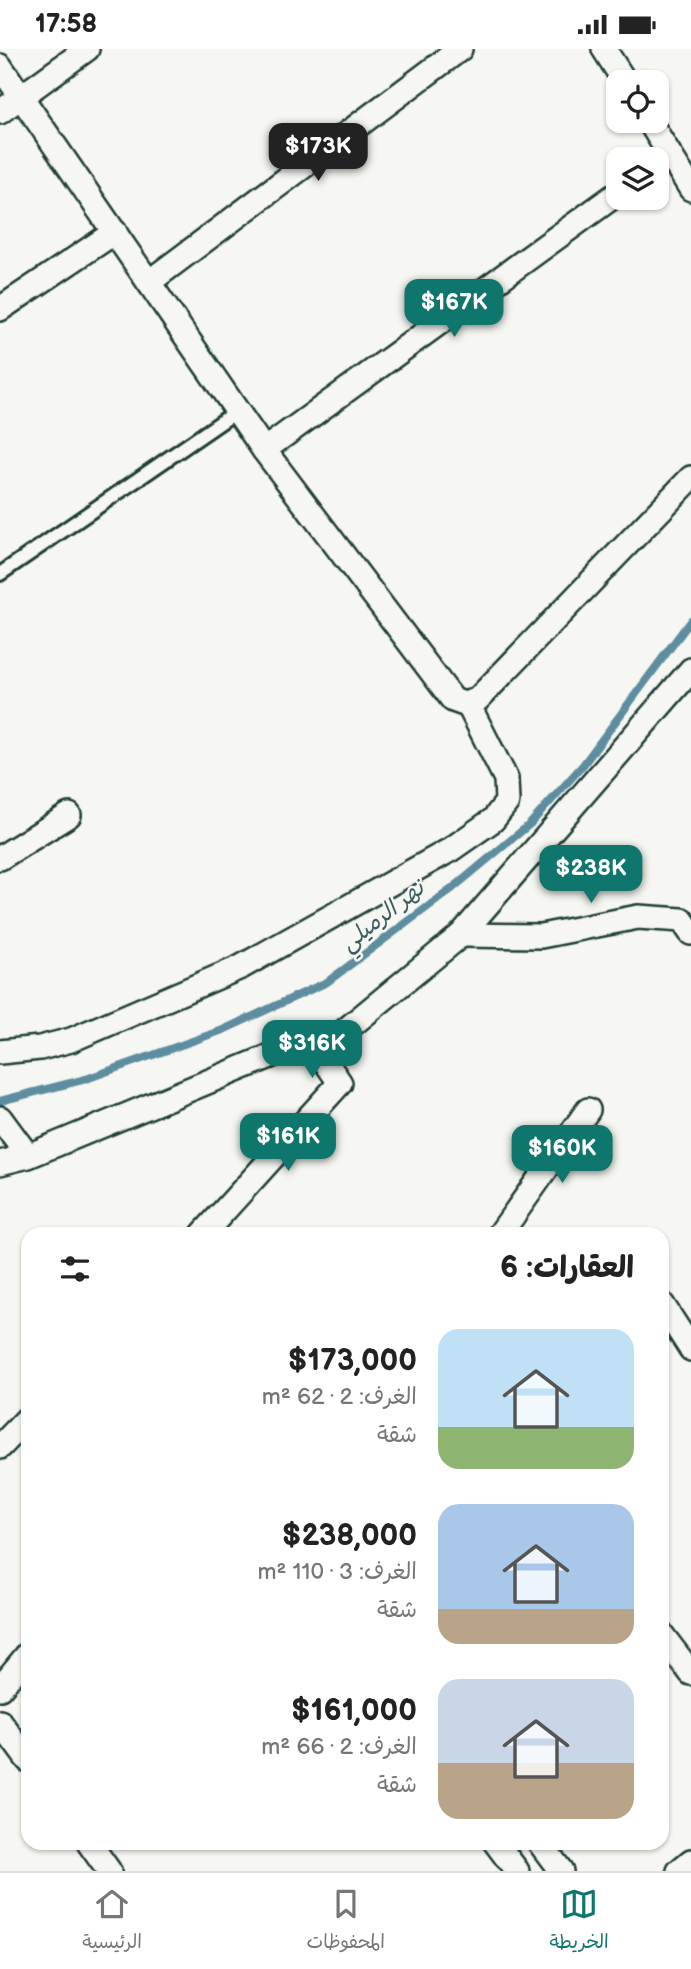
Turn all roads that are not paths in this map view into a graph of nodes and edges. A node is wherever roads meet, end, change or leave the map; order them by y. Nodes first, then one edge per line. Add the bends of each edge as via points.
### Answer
1 (87, 49) edge
2 (460, 49) edge
3 (604, 49) edge
4 (0, 66) edge
5 (617, 70) edge
6 (22, 96) junction
7 (0, 112) edge
8 (669, 166) edge
9 (691, 189) edge
10 (606, 202) edge
11 (114, 232) junction
12 (149, 282) junction
13 (0, 309) edge
14 (237, 411) junction
15 (264, 450) junction
16 (691, 478) edge
17 (0, 575) edge
18 (691, 670) edge
19 (468, 704) junction
20 (69, 815) dead end
21 (0, 858) edge
22 (691, 933) edge
23 (461, 935) junction
24 (0, 1052) edge
25 (319, 1052) junction
26 (588, 1110) dead end
27 (0, 1118) edge
28 (27, 1156) junction
29 (0, 1163) edge
30 (209, 1227) edge
31 (504, 1227) edge
32 (669, 1315) edge
33 (691, 1349) edge
34 (21, 1424) edge
35 (0, 1447) edge
36 (669, 1644) edge
37 (21, 1662) edge
38 (691, 1673) edge
39 (0, 1688) edge
40 (0, 1722) edge
41 (21, 1750) edge
42 (94, 1850) edge
43 (501, 1850) edge
44 (545, 1850) edge
45 (691, 1861) edge
46 (109, 1871) edge
47 (517, 1871) edge
48 (561, 1871) edge
49 (679, 1871) edge

1 - 6 street
2 - 12 street
3 - 5 street
4 - 6 street
6 - 7 street
6 - 11 street
8 - 9 street
10 - 15 street
11 - 12 street
11 - 13 street
12 - 14 street
14 - 15 street
14 - 17 lane
15 - 19 street via 453,700
16 - 19 street via 477,700
18 - 23 street
19 - 24 street via 506,779 507,801 494,820 450,851 241,967 71,1040
20 - 21 street
22 - 23 street via 682,920 639,917 541,936
23 - 25 street
25 - 28 street via 285,1050
25 - 30 street via 340,1083
26 - 31 street
27 - 28 street
28 - 29 street
32 - 33 street
34 - 35 street
36 - 38 street
37 - 39 street
40 - 41 street
42 - 46 street
43 - 47 street
44 - 48 street
45 - 49 street

